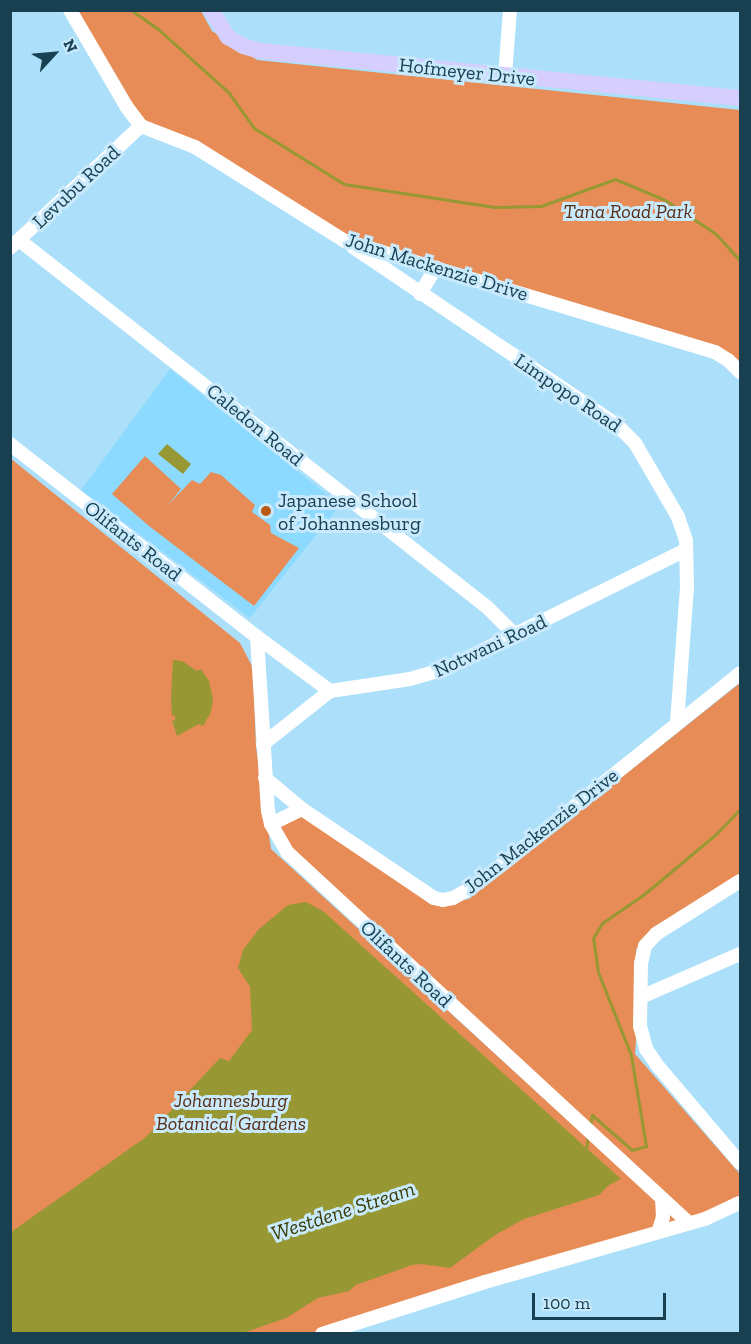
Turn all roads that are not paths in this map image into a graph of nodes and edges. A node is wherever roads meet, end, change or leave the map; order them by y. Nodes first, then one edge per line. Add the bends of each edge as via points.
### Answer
1 (70, 10) edge
2 (211, 10) edge
3 (510, 10) edge
4 (505, 76) junction
5 (741, 98) edge
6 (141, 126) junction
7 (345, 241) junction
8 (15, 244) edge
9 (436, 267) junction
10 (420, 294) junction
11 (741, 372) edge
12 (10, 444) edge
13 (686, 550) junction
14 (515, 635) junction
15 (257, 637) junction
16 (741, 673) edge
17 (330, 691) junction
18 (677, 723) junction
19 (263, 744) junction
20 (265, 778) junction
21 (302, 809) junction
22 (271, 824) junction
23 (741, 881) edge
24 (741, 954) edge
25 (641, 997) junction
26 (741, 1163) edge
27 (662, 1199) junction
28 (741, 1203) edge
29 (689, 1223) junction
30 (659, 1230) junction
31 (366, 1327) edge
32 (322, 1334) edge

1 - 6 street
2 - 4 main road, Hofmeyer Drive via 228,37 250,49
3 - 4 street
4 - 5 main road, Hofmeyer Drive
6 - 7 street, John Mackenzie Drive via 195,147
6 - 8 street, Levubu Road
7 - 9 street, John Mackenzie Drive
7 - 10 street, Limpopo Road
8 - 14 street, Caledon Road via 487,607
9 - 10 street
9 - 11 street, John Mackenzie Drive via 719,354
10 - 13 street, Limpopo Road via 625,430 678,517
12 - 15 street, Olifants Road
13 - 14 street, Notwani Road
13 - 18 street, Limpopo Road
14 - 17 street, Notwani Road via 428,675
15 - 17 street, Olifants Road
15 - 19 street, Olifants Road
16 - 18 street, John Mackenzie Drive
17 - 19 street, Notwani Road
18 - 21 street, John Mackenzie Drive via 471,888 448,899 434,898
19 - 20 street, Olifants Road
20 - 21 street, John Mackenzie Drive
20 - 22 street, Olifants Road
21 - 22 street
22 - 27 street, Olifants Road via 297,862
23 - 25 street via 649,940 643,952
24 - 25 street
25 - 26 street via 640,1026 646,1048
27 - 29 street, Olifants Road
27 - 30 street
28 - 29 street
29 - 30 street
30 - 31 street
31 - 32 street

